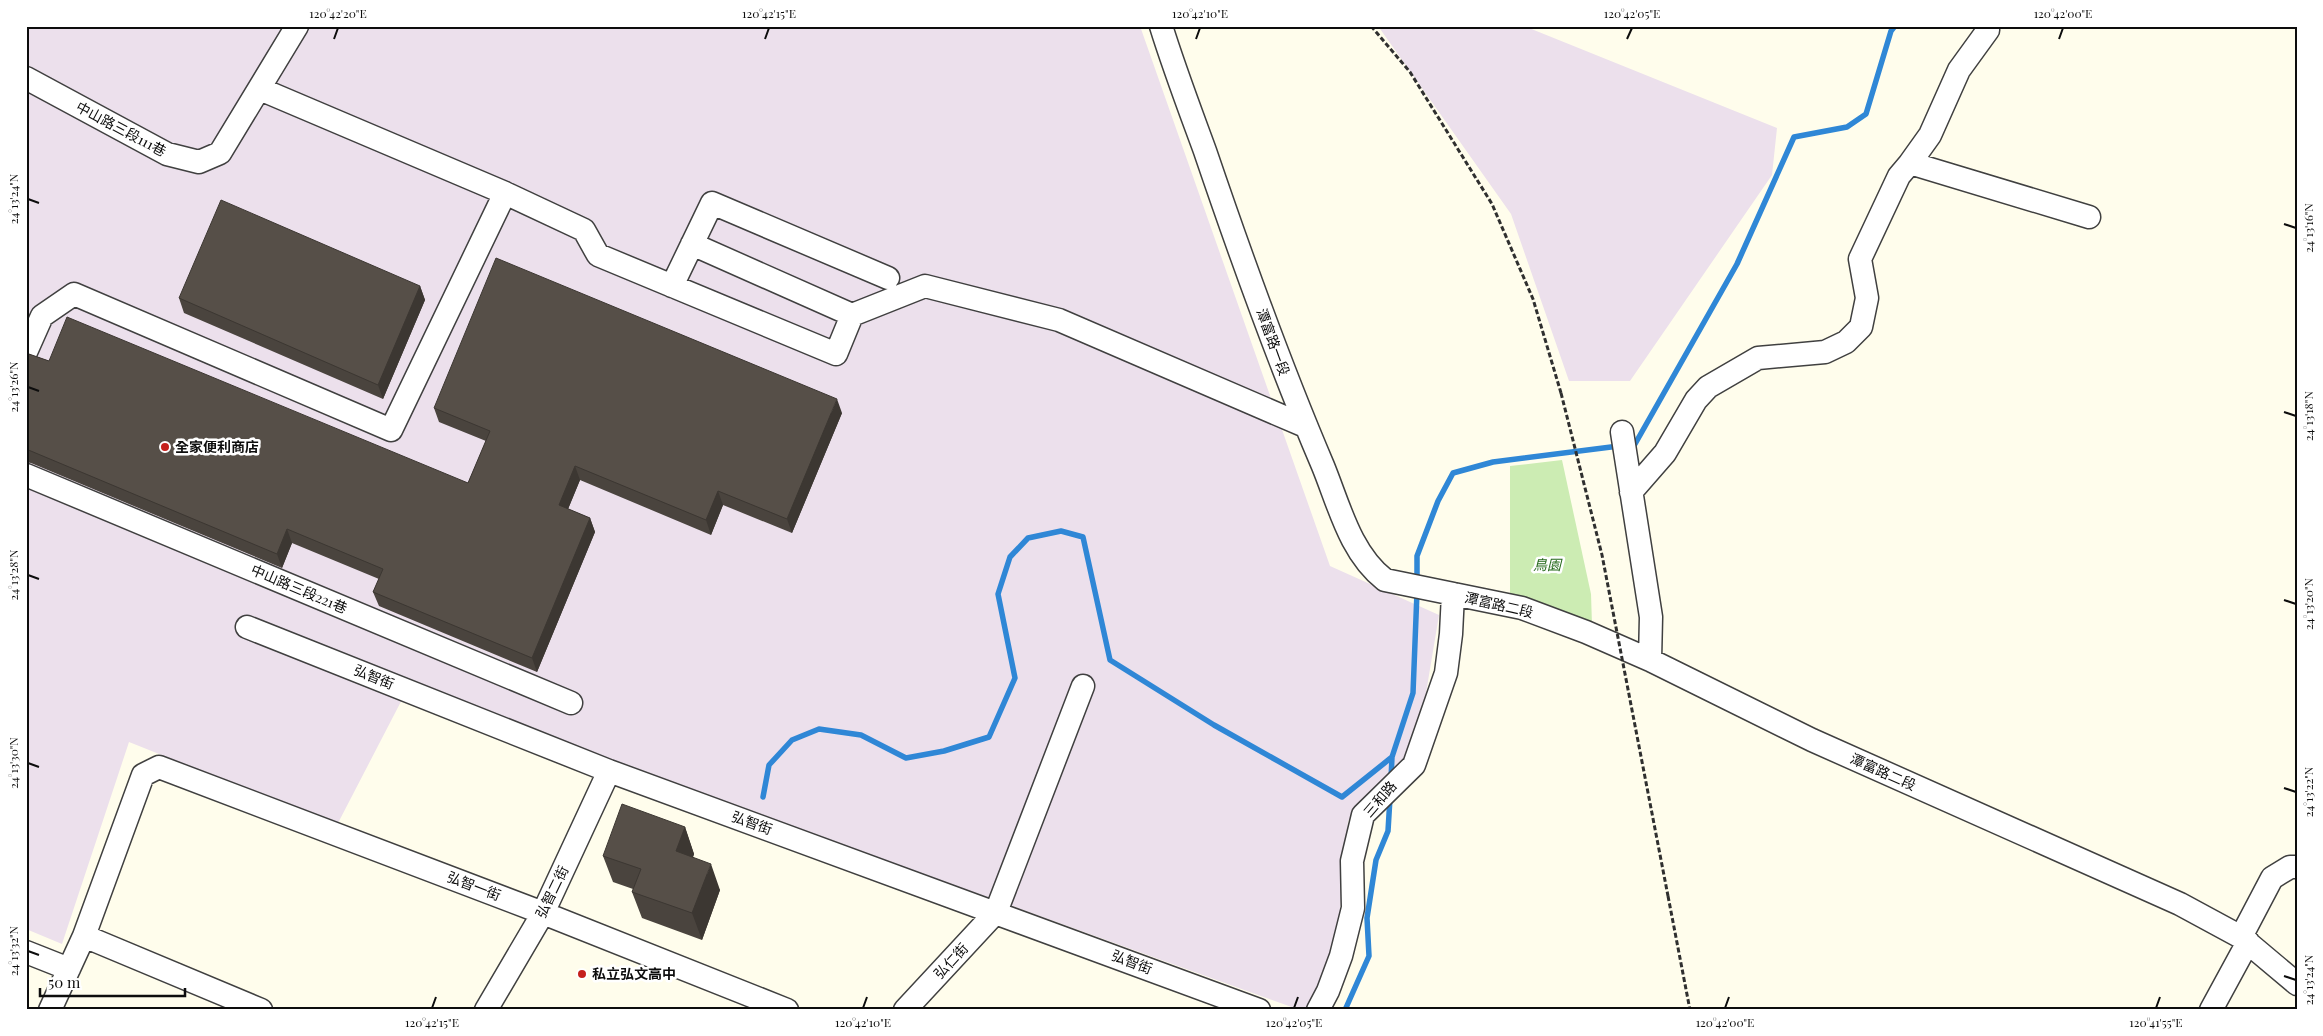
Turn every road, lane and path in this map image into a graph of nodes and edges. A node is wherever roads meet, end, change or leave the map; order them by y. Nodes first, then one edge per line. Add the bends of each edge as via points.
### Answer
1 (297, 26) edge
2 (1161, 26) edge
3 (1371, 26) edge
4 (1988, 30) dead end
5 (26, 78) edge
6 (260, 89) junction
7 (1910, 163) junction
8 (505, 193) junction
9 (2089, 217) dead end
10 (692, 244) junction
11 (888, 278) dead end
12 (672, 286) junction
13 (852, 315) junction
14 (26, 352) edge
15 (1306, 426) junction
16 (1622, 435) dead end
17 (26, 475) edge
18 (1630, 482) junction
19 (1444, 592) junction
20 (247, 627) dead end
21 (1650, 660) junction
22 (1083, 686) dead end
23 (571, 703) dead end
24 (609, 771) junction
25 (2297, 867) edge
26 (996, 912) junction
27 (543, 913) junction
28 (84, 936) junction
29 (2244, 939) junction
30 (26, 952) edge
31 (69, 969) junction
32 (2297, 984) edge
33 (1249, 1008) edge
34 (50, 1010) edge
35 (261, 1010) edge
36 (486, 1010) edge
37 (787, 1010) edge
38 (905, 1010) edge
39 (1318, 1010) edge
40 (1690, 1010) edge
41 (2210, 1010) edge

1 - 6 street, 中山路三段111巷
2 - 15 street, 潭富路一段 via 1236,244
3 - 40 path, bridge via 1410,72 1492,204 1533,299 1561,393 1602,555
4 - 7 street via 1959,70 1930,135
5 - 6 street, 中山路三段111巷 via 167,154 199,162 220,153
6 - 8 street
7 - 9 street
7 - 18 street via 1899,176 1860,259 1867,298 1860,327 1846,342 1825,352 1758,358 1708,387 1696,400 1665,453
8 - 12 street via 584,230 598,255
8 - 14 street via 391,430 74,294 42,316
10 - 11 street via 712,203
10 - 12 street
10 - 13 street
12 - 13 street via 836,354
13 - 15 street via 925,286 1059,320
15 - 19 street, 潭富路一段 via 1351,535 1373,571 1386,580
16 - 18 street
17 - 23 street, 中山路三段221巷
18 - 21 street via 1651,617
19 - 21 street, 潭富路二段 via 1522,608
19 - 39 street, 三和路 via 1451,634 1446,673 1414,765 1364,815 1352,861 1353,908 1341,956
20 - 24 street, 弘智街
21 - 29 street, 潭富路二段 via 1812,740 2180,904
22 - 26 street
24 - 26 street, 弘智街
24 - 27 street, 弘智二街
25 - 29 street via 2290,867 2272,878
26 - 33 street, 弘智街
26 - 38 street, 弘仁街
27 - 28 street, 弘智一街 via 159,767 143,774
27 - 36 street, 弘智二街
27 - 37 street, 弘智一街
28 - 31 street
28 - 35 street
29 - 32 street, 潭富路二段
29 - 41 street
30 - 31 street
31 - 34 street

